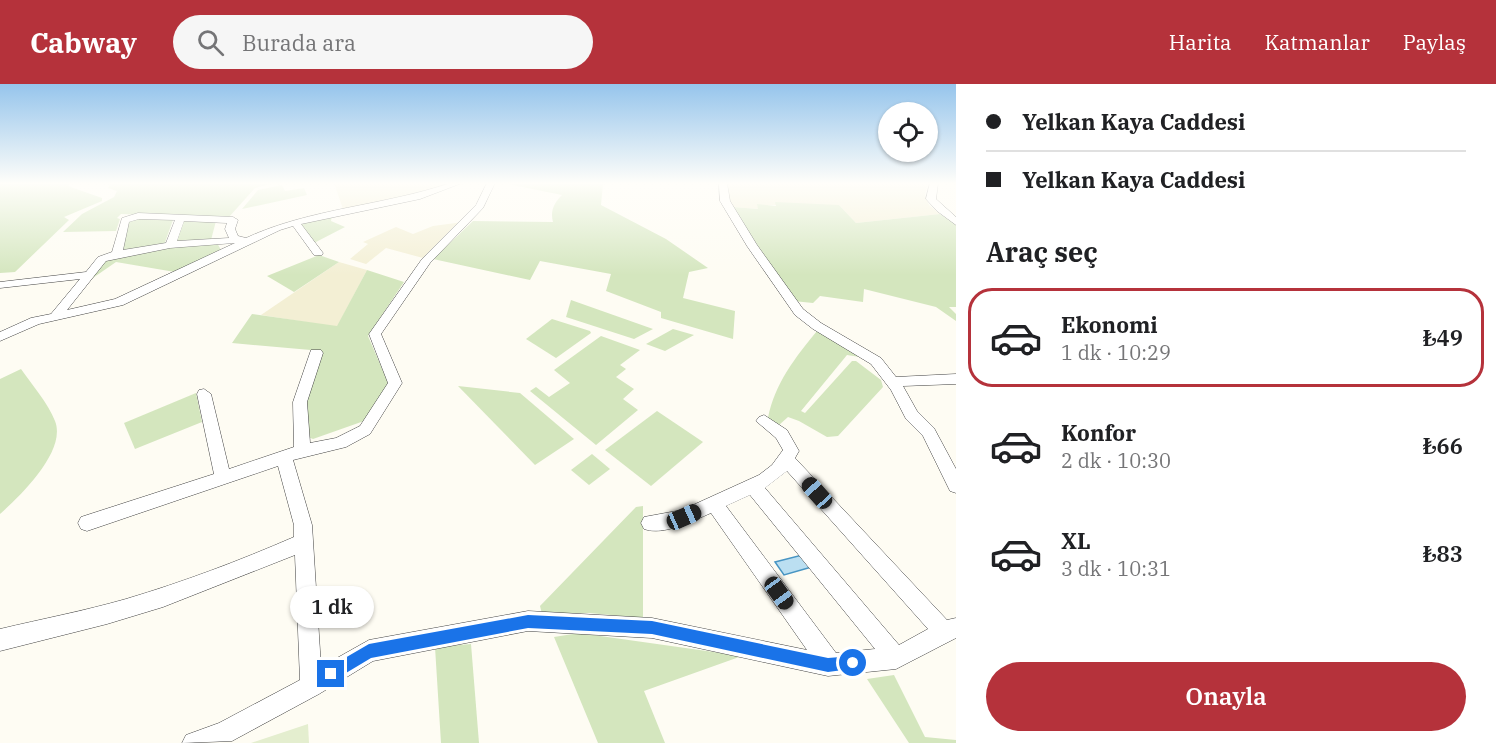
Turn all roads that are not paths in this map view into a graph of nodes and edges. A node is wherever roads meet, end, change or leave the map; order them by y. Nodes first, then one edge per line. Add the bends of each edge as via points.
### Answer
1 (335, 214) edge
2 (474, 214) edge
3 (733, 214) edge
4 (180, 219) junction
5 (295, 222) junction
6 (242, 241) junction
7 (170, 245) junction
8 (318, 253) dead end
9 (117, 254) junction
10 (90, 275) junction
11 (0, 285) edge
12 (56, 315) junction
13 (0, 337) edge
14 (316, 353) dead end
15 (956, 379) edge
16 (892, 382) junction
17 (204, 394) dead end
18 (764, 421) dead end
19 (293, 454) junction
20 (785, 458) junction
21 (224, 477) junction
22 (753, 486) junction
23 (956, 486) edge
24 (714, 504) junction
25 (87, 523) dead end
26 (650, 523) dead end
27 (304, 542) junction
28 (950, 630) edge
29 (0, 640) edge
30 (896, 658) junction
31 (831, 665) junction
32 (311, 686) junction
33 (194, 743) edge

1 - 5 street
2 - 19 street via 416,274 375,334 395,383 365,430 340,443
3 - 16 street via 790,302 817,326 876,361
4 - 6 street via 233,220 230,229 234,238
4 - 7 street
4 - 9 street via 138,216 125,220
5 - 6 street
5 - 8 street
6 - 7 street
6 - 12 street via 119,302
7 - 9 street
9 - 10 street via 102,260
10 - 11 street
10 - 12 street
12 - 13 street
14 - 19 street via 300,402
15 - 16 street
16 - 23 street via 911,415 929,432
17 - 21 street
18 - 20 street via 782,434 791,451
19 - 21 street
19 - 27 street
20 - 22 street via 778,470
20 - 28 street
21 - 25 street
22 - 24 street
22 - 30 street
24 - 26 street via 684,517
24 - 31 street
27 - 29 street via 161,598
27 - 32 street
28 - 30 street
30 - 31 street
31 - 32 street via 652,628 528,621 369,651
32 - 33 street via 224,733

